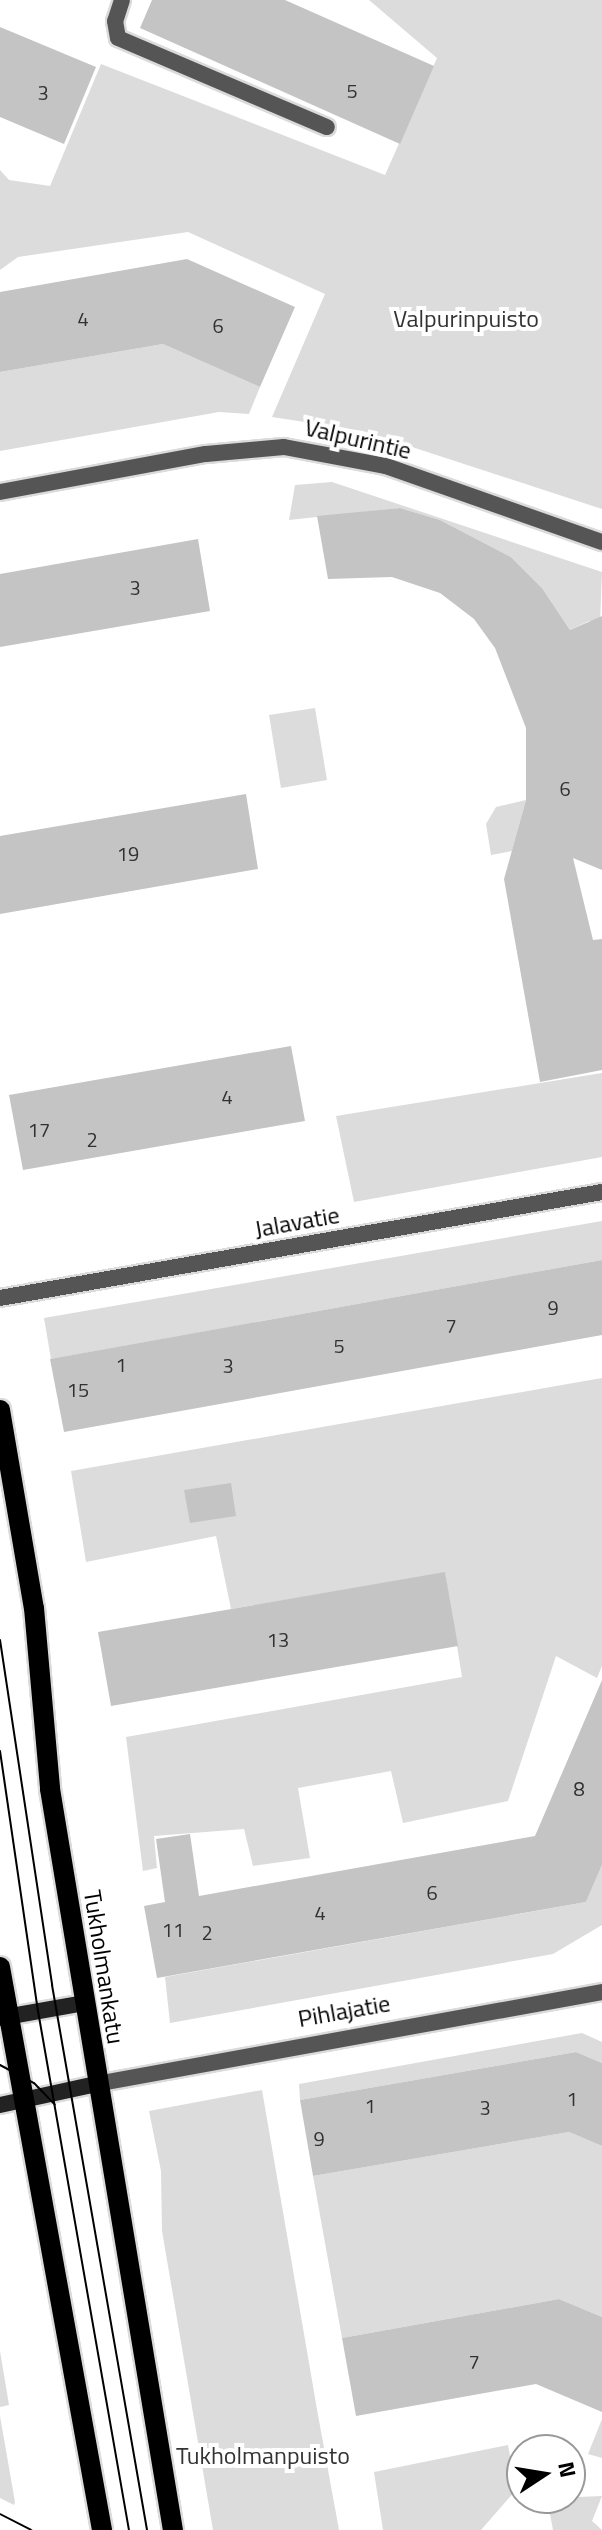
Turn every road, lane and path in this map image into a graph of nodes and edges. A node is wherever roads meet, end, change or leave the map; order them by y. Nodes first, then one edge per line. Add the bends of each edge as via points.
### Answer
1 (122, 0) edge
2 (327, 127) dead end
3 (0, 492) edge
4 (602, 542) edge
5 (602, 1192) edge
6 (0, 1298) edge
7 (0, 1410) edge
8 (0, 1967) edge
9 (602, 1992) edge
10 (84, 2003) junction
11 (4, 2017) edge
12 (96, 2084) junction
13 (24, 2100) junction
14 (0, 2105) edge
15 (102, 2530) edge
16 (173, 2530) edge

1 - 2 street via 115,21 118,38
3 - 4 street, Valpurintie via 206,454 284,447 386,466
5 - 6 street, Jalavatie
7 - 10 main road, Tukholmankatu via 34,1608 50,1789
8 - 11 main road
9 - 12 street, Pihlajatie
10 - 11 main road
10 - 12 main road, Tukholmankatu
11 - 13 main road
12 - 13 main road
12 - 16 main road, Tukholmankatu
13 - 14 main road
13 - 15 main road

